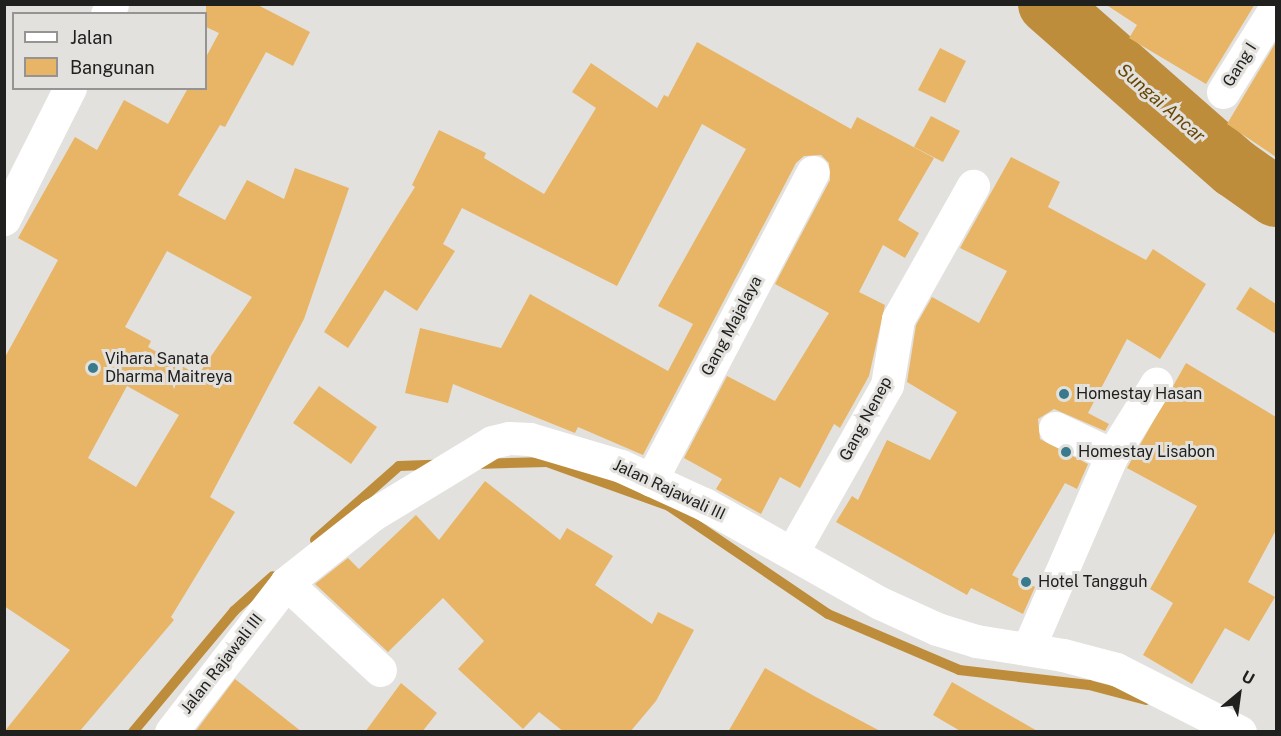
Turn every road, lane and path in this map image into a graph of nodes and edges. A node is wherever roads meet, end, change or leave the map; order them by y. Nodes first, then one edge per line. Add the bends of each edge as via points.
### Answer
1 (1276, 7) edge
2 (69, 90) edge
3 (1223, 92) dead end
4 (813, 172) dead end
5 (973, 186) dead end
6 (4, 219) edge
7 (1156, 384) dead end
8 (1055, 428) dead end
9 (1112, 455) junction
10 (651, 480) junction
11 (793, 551) junction
12 (286, 584) junction
13 (1028, 649) junction
14 (380, 670) dead end
15 (171, 732) edge
16 (1240, 732) edge

1 - 3 street, Gang I
2 - 6 street
4 - 10 street, Gang Majalaya
5 - 11 street, Gang Nenep via 898,319 887,384
7 - 9 street
8 - 9 street
9 - 13 street
10 - 11 street, Jalan Rajawali III
10 - 12 street, Jalan Rajawali III via 580,452 530,439 492,442 372,515
11 - 13 street, Jalan Rajawali III via 880,603 937,629 976,642
12 - 14 street
12 - 15 street, Jalan Rajawali III
13 - 16 street, Jalan Rajawali III via 1116,669

